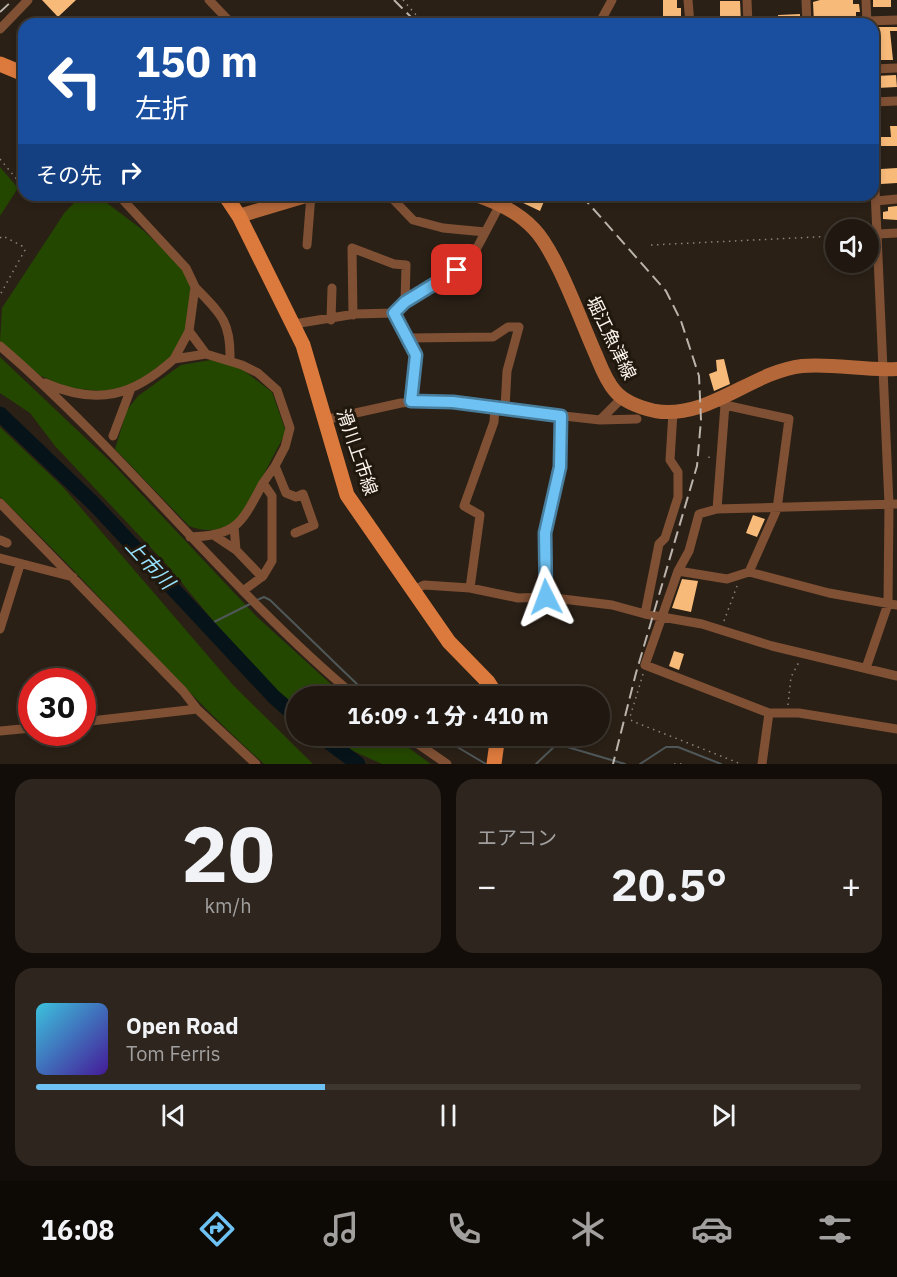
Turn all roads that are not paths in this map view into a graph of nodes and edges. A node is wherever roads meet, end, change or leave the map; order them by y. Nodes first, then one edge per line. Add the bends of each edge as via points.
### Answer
1 (28, 0) edge
2 (209, 0) edge
3 (612, 0) edge
4 (688, 0) edge
5 (747, 0) edge
6 (806, 0) edge
7 (866, 0) edge
8 (224, 18) edge
9 (602, 18) edge
10 (690, 18) edge
11 (748, 18) edge
12 (807, 18) edge
13 (867, 18) edge
14 (897, 20) edge
15 (879, 21) edge
16 (0, 29) edge
17 (0, 64) edge
18 (897, 68) edge
19 (879, 69) edge
20 (18, 72) edge
21 (897, 101) edge
22 (879, 102) edge
23 (897, 199) edge
24 (124, 201) dead end
25 (229, 201) edge
26 (290, 201) edge
27 (310, 201) edge
28 (395, 201) edge
29 (502, 201) edge
30 (505, 201) edge
31 (876, 201) edge
32 (879, 201) edge
33 (239, 216) junction
34 (877, 219) edge
35 (485, 232) junction
36 (897, 233) edge
37 (879, 234) edge
38 (307, 244) dead end
39 (879, 245) edge
40 (195, 287) junction
41 (332, 288) dead end
42 (405, 302) junction
43 (394, 313) junction
44 (353, 315) junction
45 (331, 320) junction
46 (294, 324) junction
47 (189, 331) junction
48 (409, 338) junction
49 (0, 345) edge
50 (206, 354) junction
51 (174, 359) junction
52 (230, 359) junction
53 (890, 369) edge
54 (41, 381) junction
55 (129, 391) junction
56 (622, 398) junction
57 (411, 401) junction
58 (721, 403) junction
59 (500, 408) junction
60 (673, 412) junction
61 (561, 416) junction
62 (637, 419) dead end
63 (324, 420) junction
64 (600, 420) junction
65 (113, 436) dead end
66 (276, 466) junction
67 (263, 483) junction
68 (0, 503) edge
69 (893, 504) edge
70 (717, 509) junction
71 (777, 509) junction
72 (234, 527) junction
73 (294, 533) dead end
74 (215, 536) junction
75 (190, 537) junction
76 (236, 550) junction
77 (0, 558) edge
78 (20, 565) junction
79 (678, 570) junction
80 (745, 574) junction
81 (262, 577) junction
82 (76, 578) junction
83 (470, 588) junction
84 (413, 590) junction
85 (243, 591) junction
86 (546, 597) junction
87 (893, 604) edge
88 (645, 614) junction
89 (661, 617) junction
90 (0, 629) edge
91 (866, 668) junction
92 (897, 676) edge
93 (343, 686) edge
94 (491, 686) edge
95 (197, 709) junction
96 (769, 713) junction
97 (96, 720) edge
98 (18, 729) edge
99 (897, 729) edge
100 (0, 731) edge
101 (421, 746) edge
102 (496, 746) edge
103 (256, 764) edge
104 (447, 764) edge
105 (494, 764) edge
106 (762, 764) edge

1 - 16 street
2 - 8 street
3 - 9 street
4 - 10 street
5 - 11 street
6 - 12 street
7 - 13 street
14 - 15 street
17 - 20 main road
18 - 19 street
21 - 22 street
23 - 32 street
24 - 40 street via 186,268
25 - 33 main road, 滑川上市線
26 - 33 main road
27 - 38 street
28 - 35 street via 413,220
29 - 35 street
30 - 56 main road, 堀江魚津線 via 534,229 549,251 605,376
31 - 34 street
33 - 46 main road, 滑川上市線
35 - 42 street via 469,263
36 - 37 street
39 - 53 street
40 - 47 street
40 - 52 street via 228,325
41 - 45 street
42 - 43 street
42 - 44 street via 406,265 352,248
43 - 44 street
43 - 48 street
44 - 45 street
45 - 46 street
46 - 63 main road, 滑川上市線
47 - 50 street
47 - 51 street
48 - 57 street via 416,355
48 - 59 street via 493,337 508,327 519,327
49 - 54 street
50 - 51 street
50 - 52 street
51 - 55 street via 152,379
52 - 66 street via 258,373 277,390 290,428
53 - 58 main road, 堀江魚津線 via 802,366 766,378
53 - 69 street
54 - 55 street via 80,394
54 - 75 street
55 - 65 street
56 - 60 main road, 堀江魚津線 via 656,411
56 - 64 street
57 - 59 street
57 - 63 street
58 - 60 main road, 堀江魚津線
58 - 70 street
58 - 71 street via 789,419
59 - 61 street
59 - 83 street via 464,506 480,515
60 - 88 street via 670,460 678,472 678,497 665,538 659,544
61 - 64 street
61 - 86 street via 560,467 545,533
62 - 64 street
63 - 84 main road, 滑川上市線 via 347,495
66 - 67 street
66 - 73 street via 286,493 296,497 303,494 314,525
67 - 72 street via 244,519
67 - 81 street via 272,496 273,524 272,561
68 - 82 street
69 - 71 street
69 - 87 street
70 - 71 street
70 - 79 street via 699,514 689,551
71 - 80 street
72 - 74 street
72 - 76 street
74 - 75 street
74 - 76 street
75 - 85 street
76 - 81 street
77 - 78 street
78 - 82 street
78 - 90 street
79 - 80 street via 727,579
79 - 89 street
80 - 87 street
81 - 85 street
82 - 95 street
83 - 84 street via 424,585
83 - 86 street via 518,598
84 - 94 main road, 滑川上市線 via 449,642
85 - 93 street
86 - 88 street via 612,605
87 - 91 street
88 - 89 street
89 - 91 street
89 - 96 street via 645,665
91 - 92 street
95 - 97 street
95 - 103 street
96 - 99 street
96 - 106 street
98 - 100 street
101 - 104 street
102 - 105 main road

